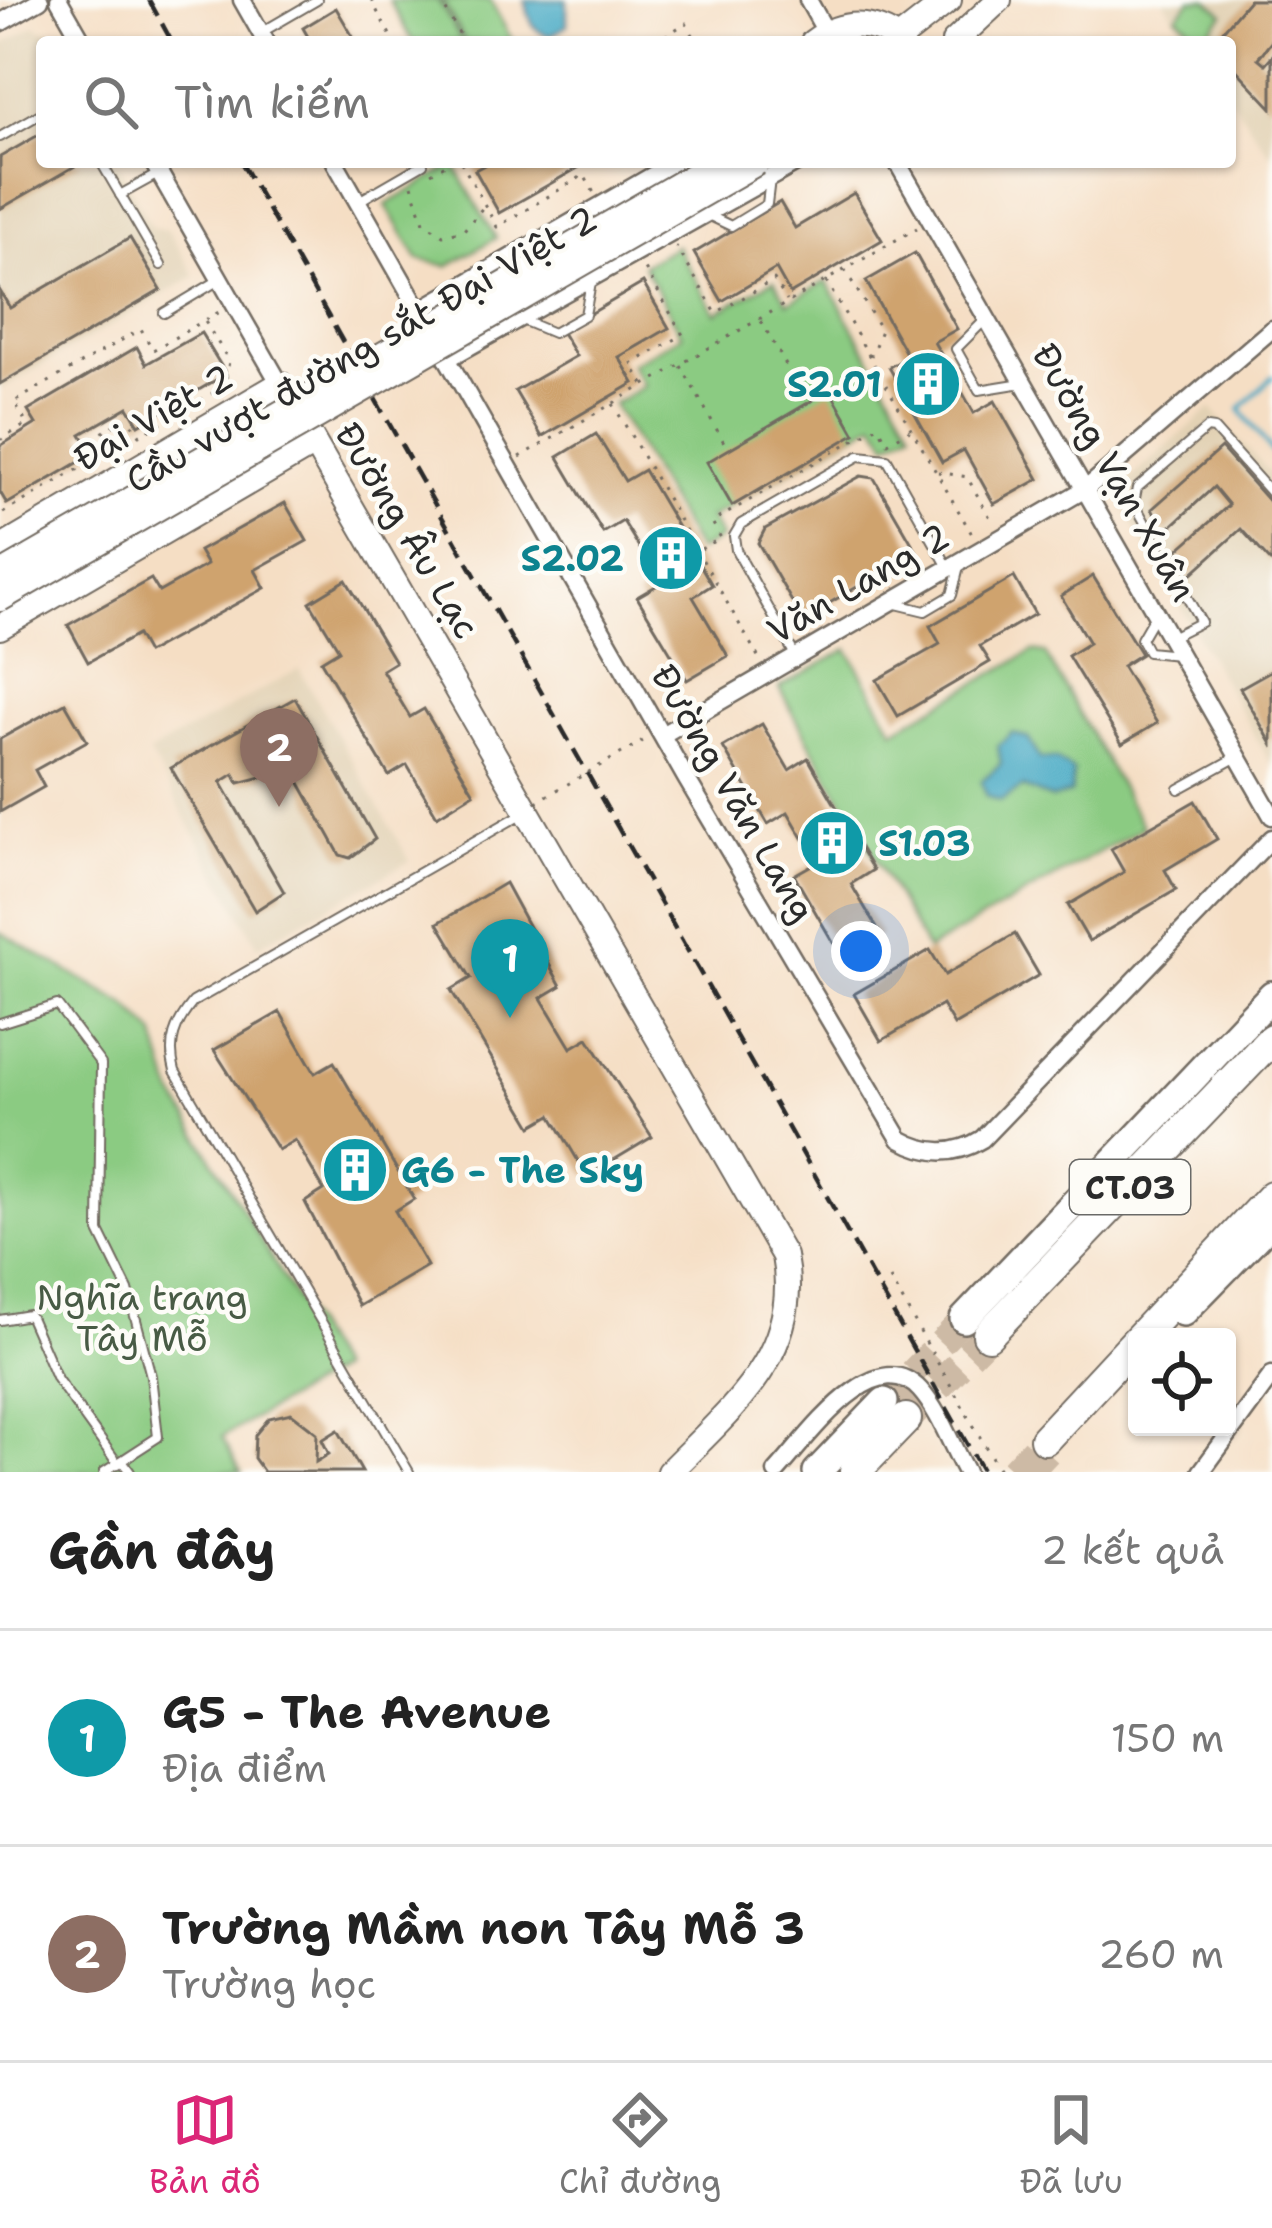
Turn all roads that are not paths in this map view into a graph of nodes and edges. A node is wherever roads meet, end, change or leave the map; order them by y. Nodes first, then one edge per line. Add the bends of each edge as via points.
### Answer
1 (40, 0) edge
2 (59, 0) edge
3 (242, 0) edge
4 (317, 0) edge
5 (808, 0) edge
6 (949, 0) edge
7 (999, 0) edge
8 (0, 23) edge
9 (80, 36) edge
10 (262, 36) edge
11 (264, 36) edge
12 (819, 36) edge
13 (823, 36) edge
14 (889, 36) edge
15 (907, 36) edge
16 (960, 36) edge
17 (36, 115) edge
18 (0, 136) edge
19 (104, 168) edge
20 (155, 168) edge
21 (157, 168) edge
22 (338, 168) edge
23 (416, 168) edge
24 (666, 168) edge
25 (707, 168) edge
26 (900, 168) edge
27 (764, 170) edge
28 (120, 195) junction
29 (358, 202) junction
30 (160, 265) dead end
31 (220, 279) junction
32 (591, 279) junction
33 (420, 310) junction
34 (164, 313) dead end
35 (988, 316) junction
36 (520, 319) junction
37 (1272, 329) edge
38 (448, 359) junction
39 (1027, 382) junction
40 (280, 384) junction
41 (314, 444) junction
42 (1087, 488) junction
43 (1272, 494) edge
44 (0, 549) edge
45 (955, 565) junction
46 (0, 575) edge
47 (0, 599) edge
48 (1156, 611) junction
49 (0, 627) edge
50 (1171, 638) junction
51 (1181, 655) junction
52 (796, 657) junction
53 (657, 736) junction
54 (1238, 756) junction
55 (1179, 789) dead end
56 (532, 806) junction
57 (1272, 816) edge
58 (1272, 838) edge
59 (1272, 995) edge
60 (0, 1023) edge
61 (1272, 1039) edge
62 (1272, 1196) edge
63 (1272, 1221) edge
64 (0, 1320) edge
65 (976, 1327) joint
66 (1149, 1328) edge
67 (1168, 1328) edge
68 (1128, 1352) edge
69 (1128, 1367) edge
70 (1272, 1375) edge
71 (895, 1410) joint
72 (1050, 1441) joint
73 (120, 1462) junction
74 (104, 1472) edge
75 (130, 1472) edge
76 (409, 1472) edge
77 (669, 1472) edge
78 (776, 1472) edge
79 (818, 1472) edge
80 (855, 1472) edge
81 (966, 1472) edge
82 (1202, 1472) edge

1 - 8 street
2 - 9 street
3 - 10 street
4 - 11 lane
5 - 12 street
6 - 15 street
7 - 16 street
13 - 14 street via 864,25
17 - 18 lane
19 - 28 lane
20 - 28 lane
21 - 31 street, Đường Âu Lạc
22 - 29 street, Đường Văn Lang
23 - 29 lane
24 - 33 street
25 - 46 street, Cầu vượt đường sắt Đại Việt 2, bridge
26 - 35 street, Đường Vạn Xuân
27 - 32 street via 706,214
27 - 47 street, Cầu vượt đường sắt Đại Việt 2, bridge
28 - 30 lane
29 - 33 street, Đường Văn Lang
31 - 34 lane
31 - 40 street, Đường Âu Lạc
32 - 36 street
32 - 36 lane via 585,315 553,333
33 - 38 street, Đường Văn Lang
35 - 39 street, Đường Vạn Xuân
35 - 39 lane via 956,349 979,390
36 - 38 street
37 - 42 street, Văn Lang 2
38 - 53 street, Đường Văn Lang
39 - 42 street, Đường Vạn Xuân
40 - 41 street, Đường Âu Lạc
40 - 44 street, Đại Việt 2
41 - 49 street
41 - 56 street, Đường Âu Lạc
42 - 45 street, Văn Lang 2
42 - 48 street, Đường Vạn Xuân
43 - 50 lane via 1207,428 1137,488 1134,503 1202,622
45 - 52 street, Văn Lang 2
45 - 52 lane via 878,454 741,524 736,550
48 - 50 street, Đường Vạn Xuân
48 - 51 lane via 1141,639 1148,652
50 - 51 street, Đường Vạn Xuân
51 - 54 street, Đường Vạn Xuân
52 - 53 street, Văn Lang 2
53 - 58 street, Đường Văn Lang via 890,1130 937,1152 968,1148 998,1126
54 - 55 lane
54 - 57 street, Đường Vạn Xuân
56 - 76 lane via 193,1002 172,1041 175,1072
56 - 77 street, Đường Âu Lạc via 784,1256 785,1321 768,1365
59 - 65 main road
60 - 73 lane via 57,1005 101,1064 99,1232 128,1290 158,1438
61 - 65 highway, CT.03
62 - 66 highway, CT.03
63 - 67 main road
64 - 73 lane via 29,1315 57,1379
68 - 72 highway, CT.03
69 - 72 main road
70 - 82 street
71 - 79 main road
71 - 80 highway
73 - 74 lane
73 - 75 lane
78 - 81 street via 856,1389 882,1373 920,1390

